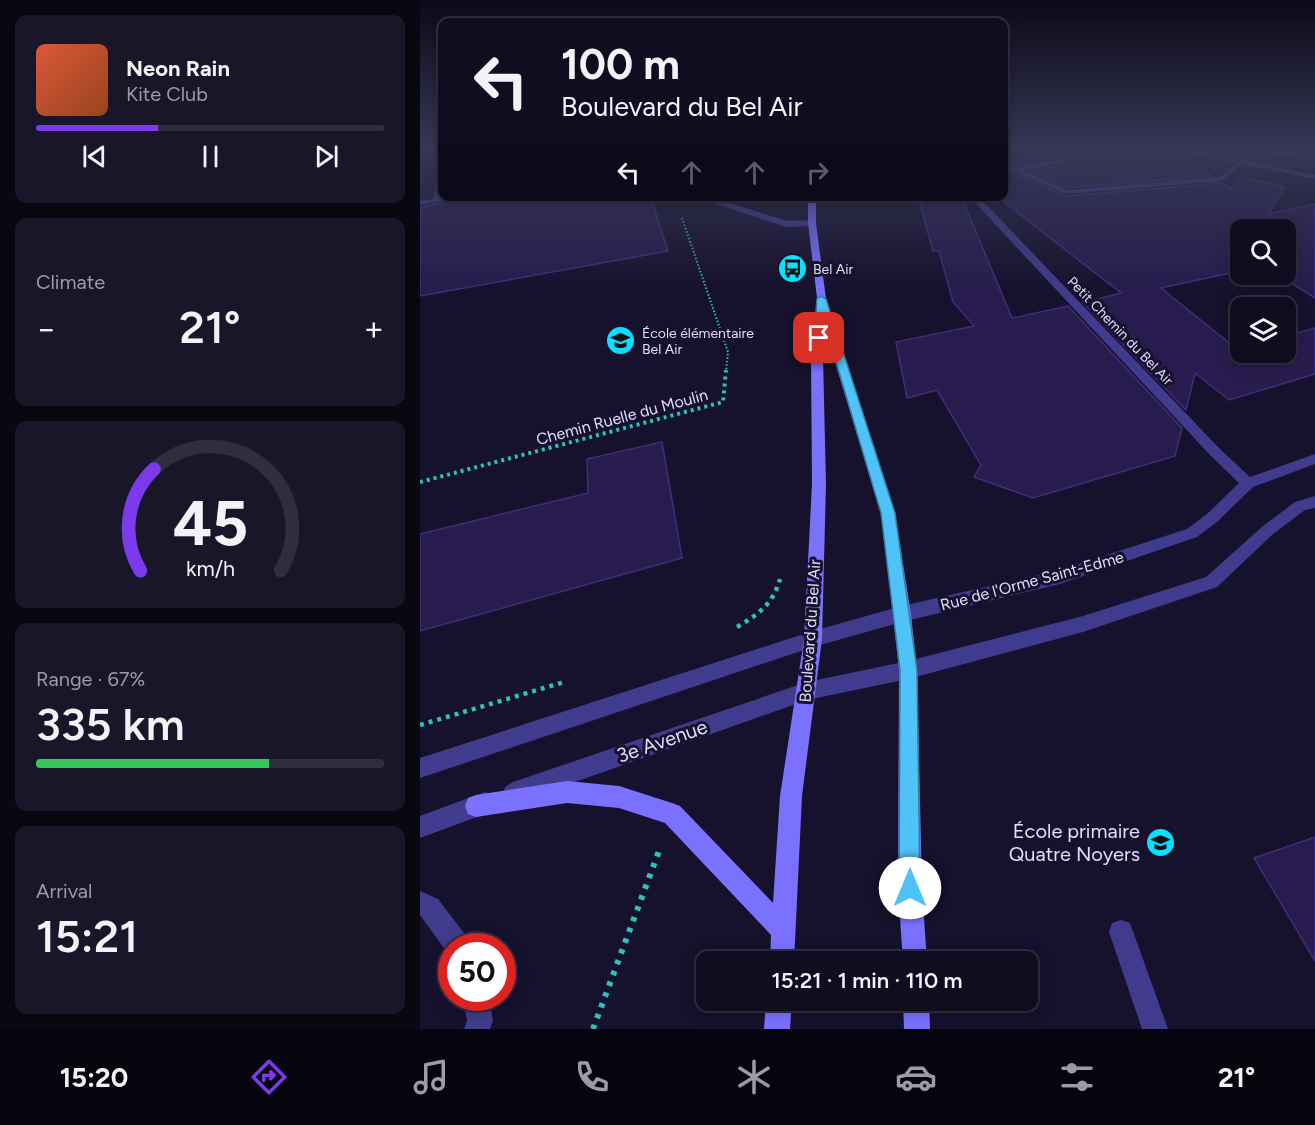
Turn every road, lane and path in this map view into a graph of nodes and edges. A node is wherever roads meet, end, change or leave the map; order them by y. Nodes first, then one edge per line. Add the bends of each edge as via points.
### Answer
1 (438, 196) edge
2 (713, 201) edge
3 (812, 201) edge
4 (978, 201) edge
5 (420, 203) edge
6 (679, 210) dead end
7 (812, 223) junction
8 (821, 299) junction
9 (1315, 459) edge
10 (420, 482) edge
11 (1248, 483) junction
12 (1315, 502) edge
13 (782, 568) dead end
14 (902, 614) junction
15 (731, 630) dead end
16 (813, 639) junction
17 (908, 670) junction
18 (569, 681) dead end
19 (807, 691) junction
20 (420, 725) edge
21 (420, 768) edge
22 (476, 806) junction
23 (672, 814) junction
24 (420, 827) edge
25 (420, 903) edge
26 (784, 931) junction
27 (1121, 932) dead end
28 (449, 933) edge
29 (783, 951) edge
30 (914, 951) edge
31 (478, 1011) edge
32 (778, 1011) edge
33 (916, 1011) edge
34 (477, 1029) edge
35 (593, 1029) edge
36 (777, 1029) edge
37 (917, 1029) edge
38 (1155, 1029) edge

1 - 5 street via 437,201
2 - 7 street via 786,224
3 - 7 main road, Boulevard du Bel Air
4 - 11 street, Petit Chemin du Bel Air
6 - 10 path, Chemin Ruelle du Moulin via 728,352 723,402
7 - 8 main road, Boulevard du Bel Air
8 - 14 main road, Boulevard du Bel Air via 888,513
8 - 16 main road, Boulevard du Bel Air
9 - 11 street, Rue de l'Orme Saint-Edme
11 - 14 street, Rue de l'Orme Saint-Edme via 1192,534 1060,577
12 - 17 street via 1300,506 1268,530 1211,582 1083,624
13 - 15 path via 772,602 757,616
14 - 16 street
14 - 17 main road, Boulevard du Bel Air
16 - 19 main road, Boulevard du Bel Air
16 - 21 street
17 - 19 street, 3e Avenue
17 - 30 main road, Boulevard du Bel Air
18 - 20 path
19 - 22 street, 3e Avenue
19 - 26 main road, Boulevard du Bel Air via 791,796
22 - 23 main road via 567,792 619,797
22 - 24 street, 3e Avenue
23 - 26 main road
23 - 35 path
25 - 28 street via 430,907
26 - 29 main road, Boulevard du Bel Air
27 - 38 street
31 - 34 street
32 - 36 main road
33 - 37 main road

